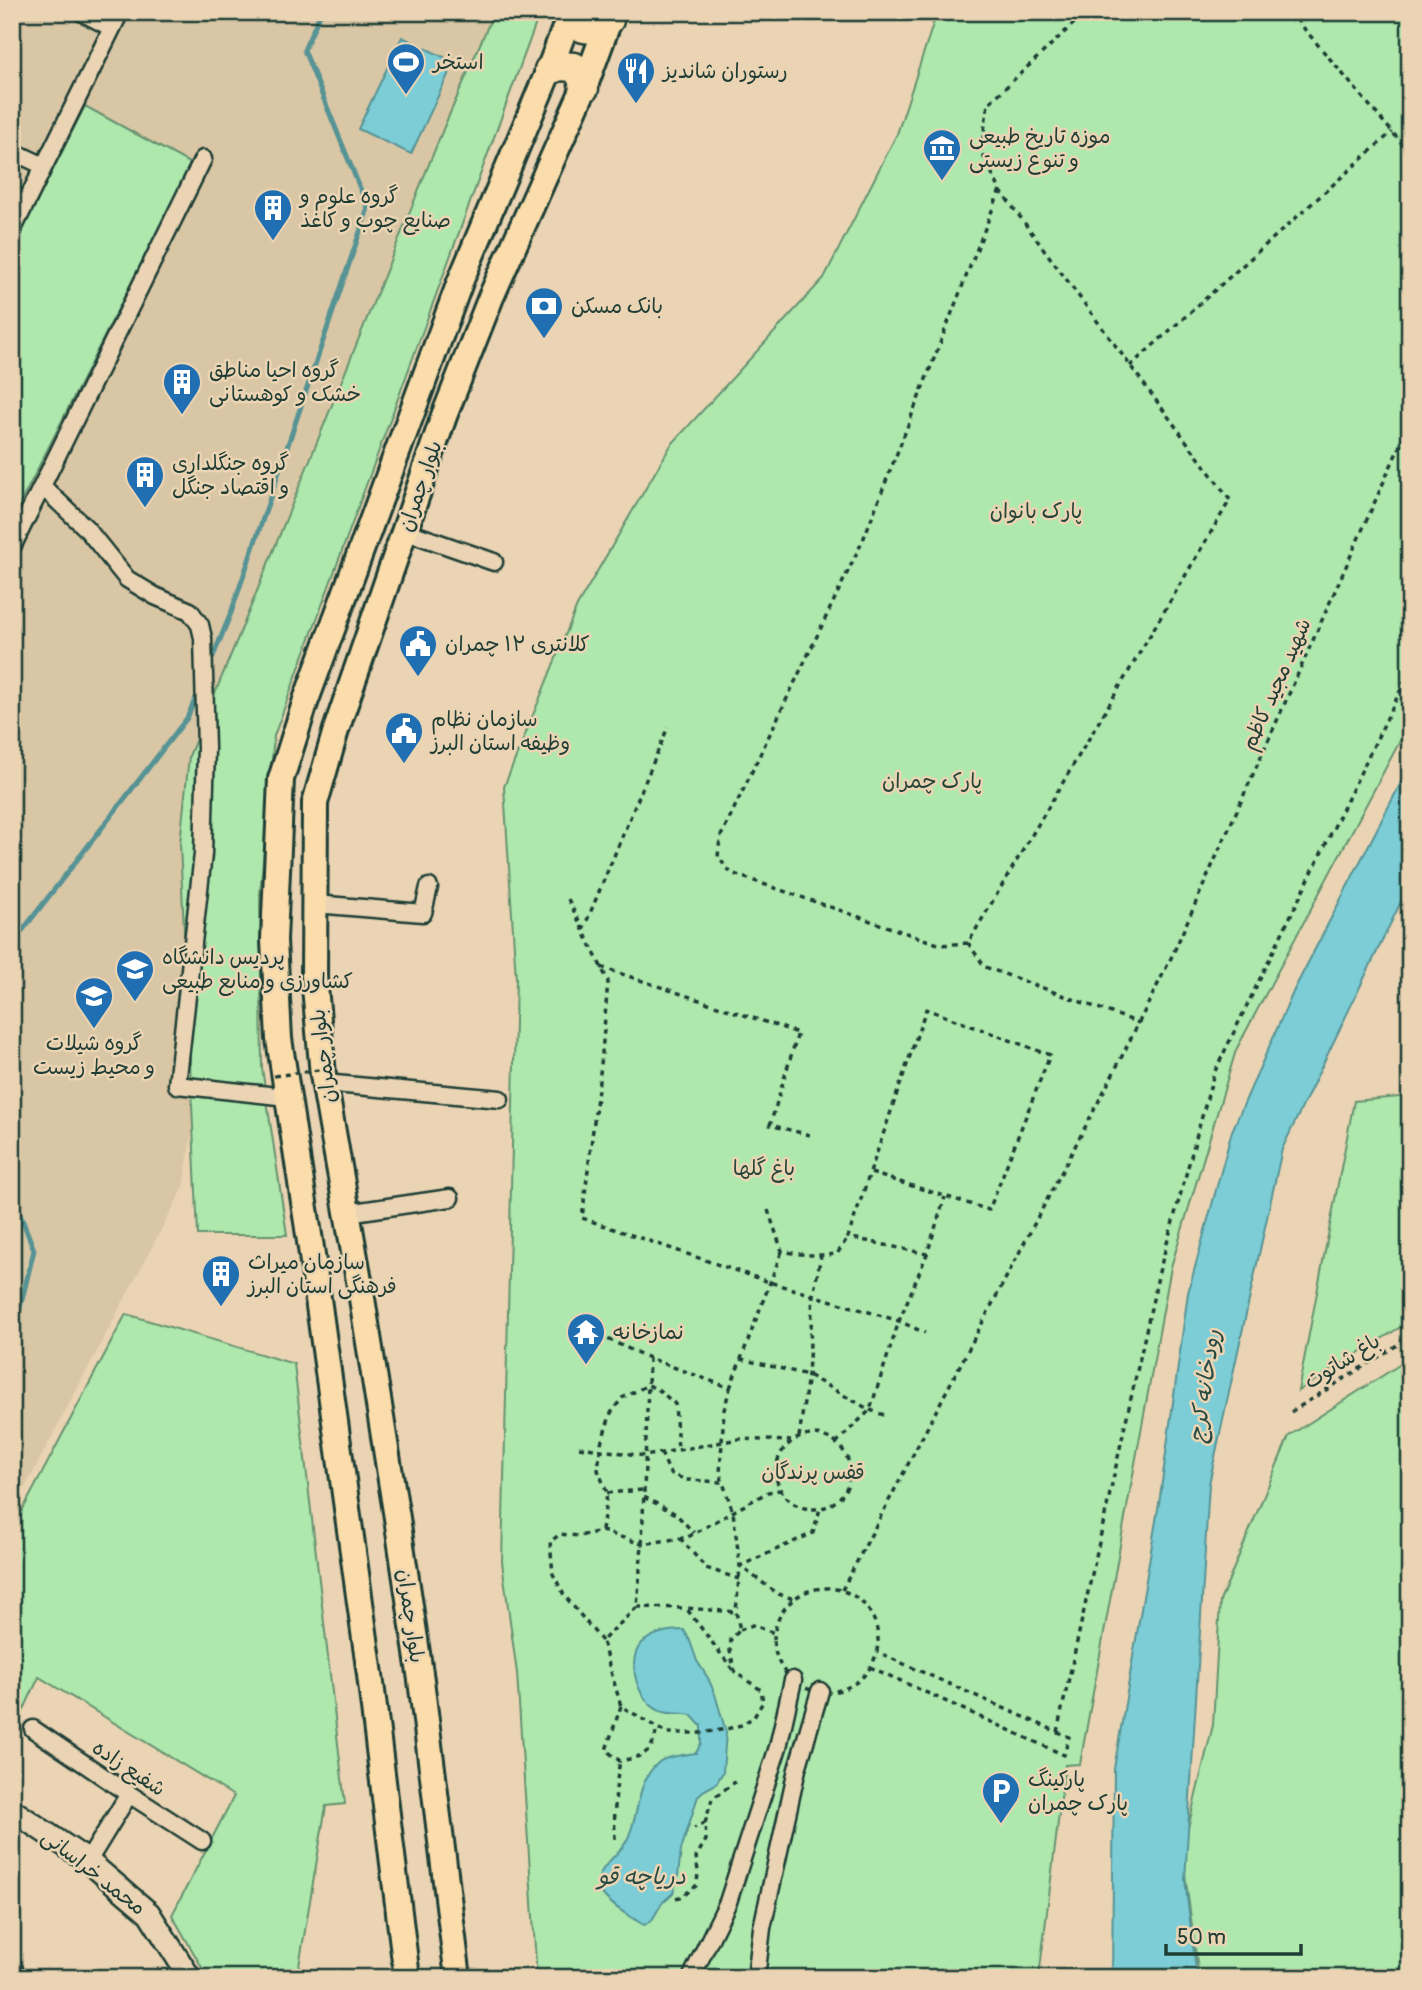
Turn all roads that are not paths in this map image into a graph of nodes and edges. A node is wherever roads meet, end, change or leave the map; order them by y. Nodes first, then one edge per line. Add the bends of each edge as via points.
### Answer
1 (81, 12) edge
2 (120, 12) edge
3 (572, 12) edge
4 (610, 16) edge
5 (112, 28) junction
6 (549, 70) junction
7 (584, 88) junction
8 (12, 150) edge
9 (202, 159) dead end
10 (44, 166) junction
11 (12, 231) edge
12 (43, 487) junction
13 (18, 522) edge
14 (405, 531) junction
15 (12, 547) edge
16 (494, 562) dead end
17 (429, 887) dead end
18 (315, 904) junction
19 (329, 1075) junction
20 (281, 1087) junction
21 (500, 1099) dead end
22 (450, 1198) dead end
23 (347, 1213) junction
24 (793, 1680) road end
25 (820, 1692) road end
26 (33, 1729) dead end
27 (129, 1794) junction
28 (12, 1810) edge
29 (202, 1840) dead end
30 (88, 1861) junction
31 (12, 1962) edge
32 (17, 1978) edge
33 (190, 1978) edge
34 (407, 1978) edge
35 (458, 1978) edge
36 (691, 1978) edge
37 (756, 1978) edge

1 - 5 street
2 - 5 street
3 - 4 highway via 584,30 600,26
3 - 6 main road, بلوار چمران
4 - 7 main road, بلوار چمران
5 - 10 street
6 - 7 highway via 574,67
6 - 20 main road, بلوار چمران via 460,282 281,779 274,940
7 - 14 main road, بلوار چمران via 491,297
8 - 10 street
9 - 12 street
10 - 11 street
12 - 13 street
12 - 20 street via 86,528 127,579 190,611 203,638 203,854 177,1085
13 - 15 street
14 - 16 street
14 - 18 main road, بلوار چمران via 315,803
17 - 18 street via 423,913
18 - 19 main road, بلوار چمران via 314,976
19 - 21 street
19 - 23 main road, بلوار چمران
20 - 34 main road, بلوار چمران via 311,1248
22 - 23 street
23 - 35 main road, بلوار چمران via 413,1626
24 - 36 street via 778,1747 728,1902
25 - 37 street via 802,1749 762,1928
26 - 27 street, شفیع زاده
27 - 29 street, شفیع زاده
27 - 30 street
28 - 30 street, محمد خراسانی
30 - 33 street, محمد خراسانی via 149,1913
31 - 32 street

